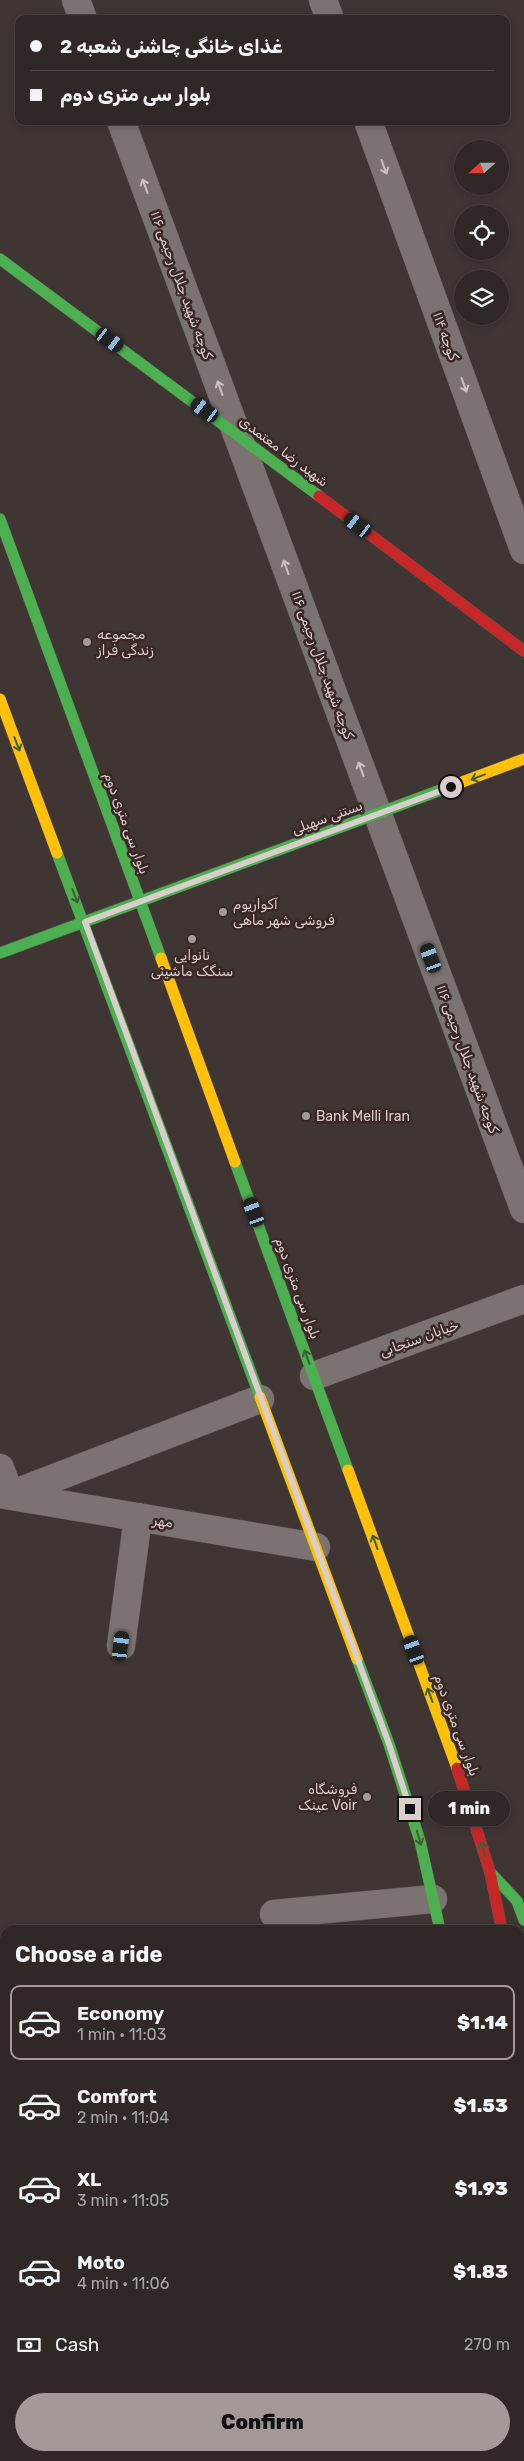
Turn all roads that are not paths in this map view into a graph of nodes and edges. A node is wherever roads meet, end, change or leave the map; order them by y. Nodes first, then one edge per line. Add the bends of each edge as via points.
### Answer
1 (76, 0) edge
2 (323, 0) edge
3 (82, 15) edge
4 (329, 15) edge
5 (122, 125) edge
6 (369, 125) edge
7 (0, 259) edge
8 (237, 434) junction
9 (0, 519) edge
10 (524, 550) edge
11 (524, 651) edge
12 (0, 699) edge
13 (524, 759) edge
14 (378, 815) junction
15 (140, 902) junction
16 (85, 922) junction
17 (0, 953) edge
18 (524, 1209) edge
19 (524, 1299) edge
20 (314, 1376) junction
21 (260, 1399) junction
22 (0, 1468) edge
23 (5, 1495) edge
24 (138, 1517) junction
25 (316, 1547) junction
26 (121, 1646) dead end
27 (490, 1872) junction
28 (433, 1900) junction
29 (274, 1914) dead end
30 (524, 1920) edge
31 (439, 1925) edge
32 (501, 1925) edge

1 - 3 street
2 - 4 street
8 -> 5 street, کوچه شهید جلال رحیمی ۱۱۶
6 -> 10 street, کوچه ۱۱۴
7 - 8 main road, شهید رضا معتمدی
8 - 11 main road, شهید رضا معتمدی
14 -> 8 street, کوچه شهید جلال رحیمی ۱۱۶
9 - 15 main road, بلوار سی متری دوم
12 -> 16 main road
13 -> 14 main road, بستنی سهیلی
14 - 15 main road, بستنی سهیلی
14 - 18 street, کوچه شهید جلال رحیمی ۱۱۶
15 - 16 main road, بستنی سهیلی
20 -> 15 main road, بلوار سی متری دوم
16 - 17 main road, بستنی سهیلی
16 - 21 main road
19 - 20 street, خیابان سنجابی
27 -> 20 main road, بلوار سی متری دوم via 467,1796
21 - 23 street
21 - 25 main road
22 - 23 street
23 - 24 street, مهر
24 - 25 street, مهر
24 - 26 street
25 -> 28 main road via 389,1744 420,1841
27 - 30 main road via 518,1901
27 - 32 main road, بلوار سی متری دوم
28 - 29 street
28 - 31 main road

